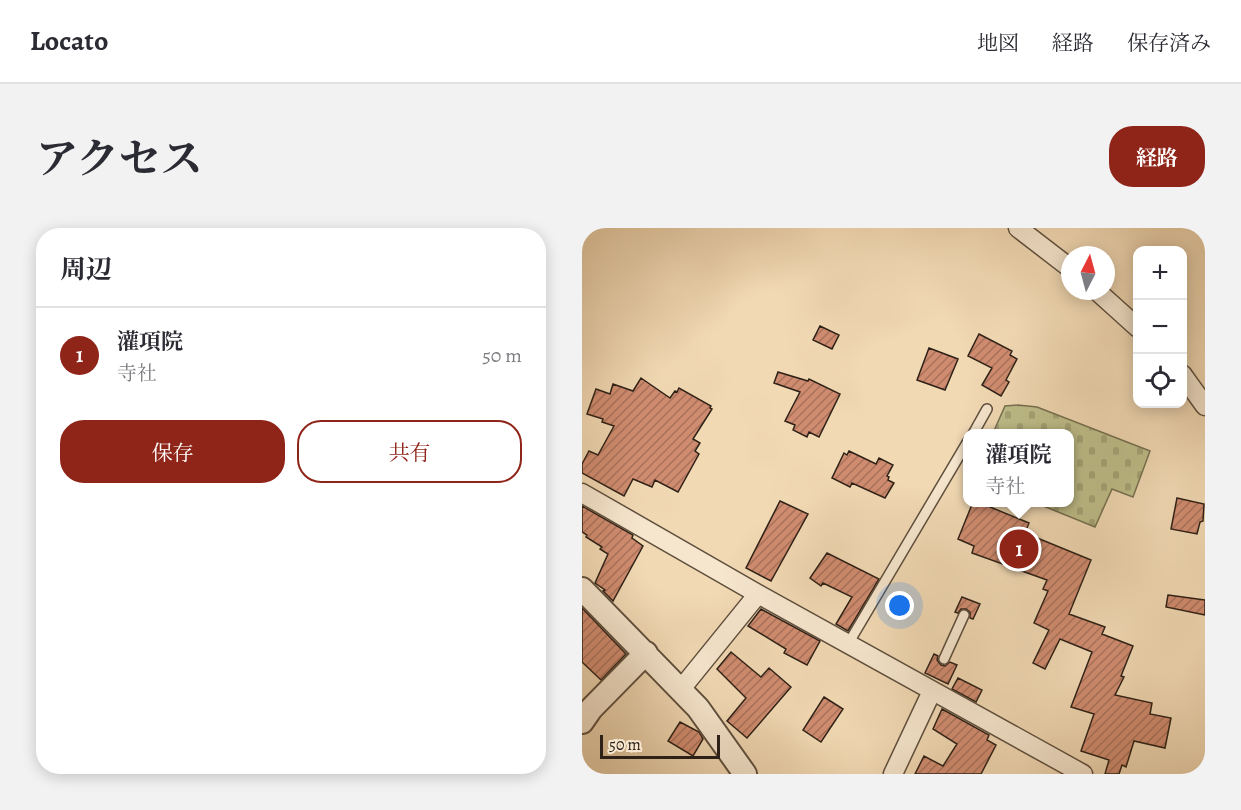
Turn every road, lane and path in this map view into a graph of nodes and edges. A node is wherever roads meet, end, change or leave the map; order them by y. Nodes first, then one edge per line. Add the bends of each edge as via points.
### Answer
1 (1018, 228) edge
2 (1061, 261) edge
3 (1107, 300) edge
4 (1133, 324) edge
5 (1187, 381) edge
6 (1205, 406) edge
7 (987, 409) dead end
8 (975, 429) edge
9 (963, 449) edge
10 (582, 493) edge
11 (582, 589) edge
12 (758, 594) junction
13 (964, 615) dead end
14 (848, 644) junction
15 (646, 653) junction
16 (944, 659) dead end
17 (932, 686) junction
18 (681, 689) junction
19 (582, 722) edge
20 (745, 774) edge
21 (893, 774) edge
22 (1083, 774) edge

1 - 2 street
3 - 4 street
5 - 6 street
7 - 8 lane
9 - 14 lane
10 - 12 street
11 - 15 street
12 - 14 street
12 - 18 street
13 - 16 lane
14 - 17 street
15 - 18 street
15 - 19 street
17 - 21 street
17 - 22 street
18 - 20 street

